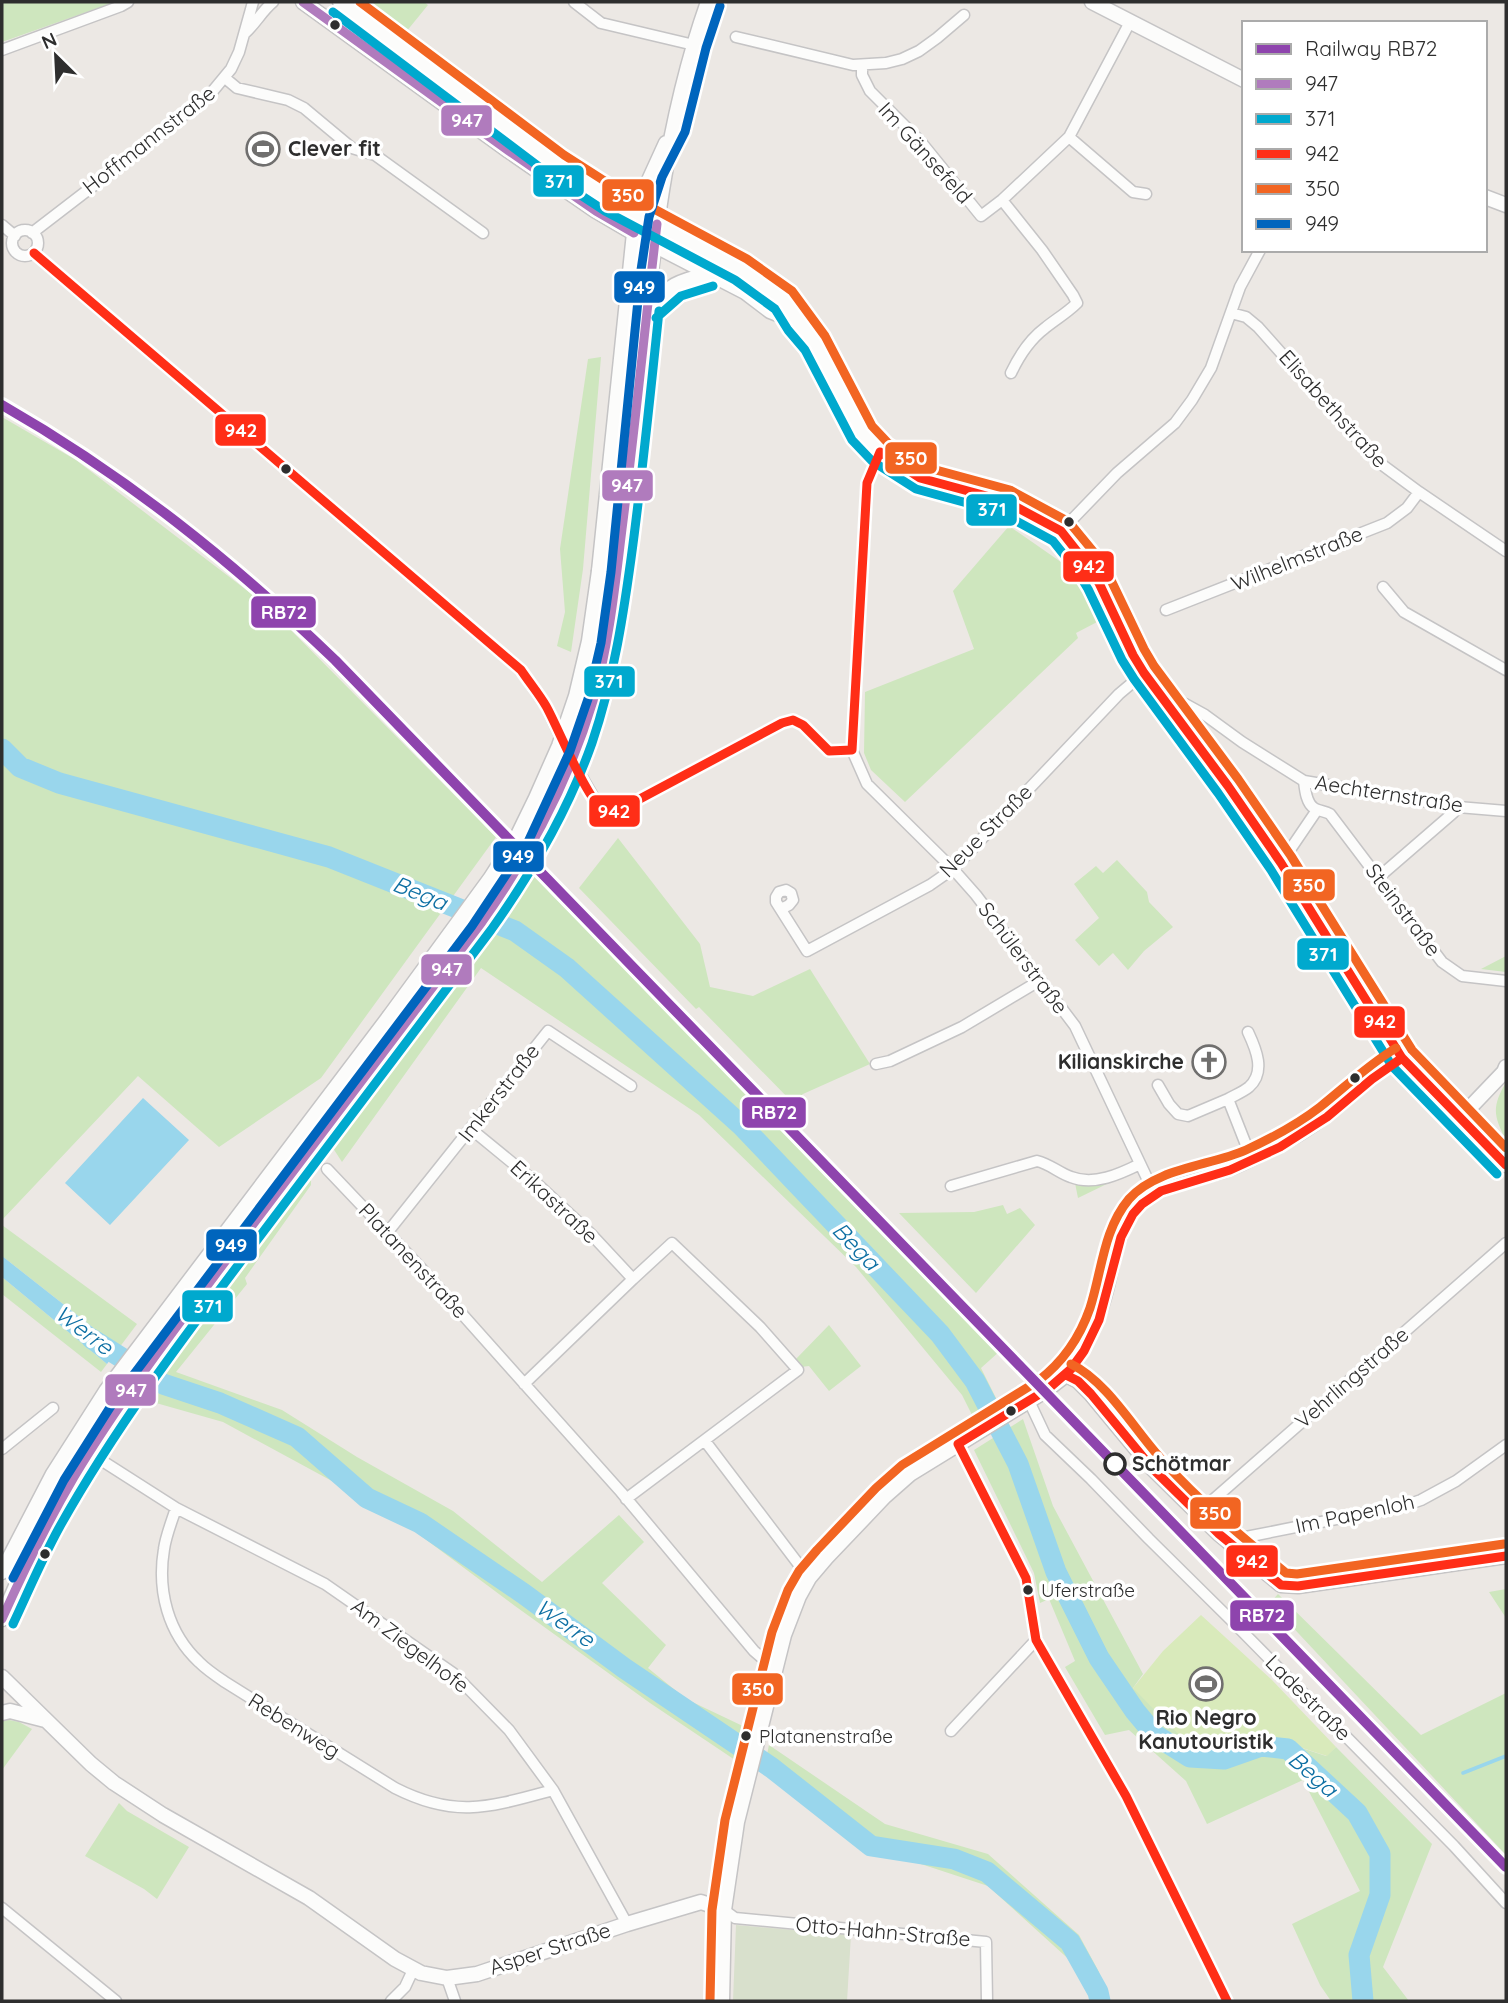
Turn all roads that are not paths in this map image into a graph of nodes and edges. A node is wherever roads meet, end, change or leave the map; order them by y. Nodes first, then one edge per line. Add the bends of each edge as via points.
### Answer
1 (128, 2) edge
2 (253, 2) edge
3 (273, 2) edge
4 (303, 2) edge
5 (340, 2) edge
6 (574, 2) edge
7 (708, 2) edge
8 (1092, 2) edge
9 (964, 15) dead end
10 (1130, 22) junction
11 (245, 33) junction
12 (736, 37) dead end
13 (694, 45) junction
14 (2, 50) edge
15 (862, 65) junction
16 (225, 78) junction
17 (1242, 79) edge
18 (674, 128) junction
19 (1069, 137) junction
20 (1146, 194) dead end
21 (1487, 198) edge
22 (1002, 200) junction
23 (1506, 205) edge
24 (637, 214) junction
25 (657, 224) junction
26 (2, 225) edge
27 (32, 233) junction
28 (484, 233) dead end
29 (634, 233) junction
30 (15, 236) junction
31 (654, 245) junction
32 (1259, 252) edge
33 (34, 253) junction
34 (710, 274) junction
35 (647, 310) junction
36 (1231, 313) junction
37 (798, 322) junction
38 (1011, 373) dead end
39 (880, 452) junction
40 (1419, 492) junction
41 (1061, 531) junction
42 (1506, 551) edge
43 (1382, 587) dead end
44 (1166, 610) dead end
45 (1506, 670) edge
46 (1144, 673) junction
47 (1169, 708) junction
48 (852, 750) junction
49 (1304, 781) junction
50 (1458, 807) junction
51 (1317, 810) junction
52 (1506, 811) edge
53 (1281, 863) junction
54 (953, 869) junction
55 (1379, 877) junction
56 (781, 909) dead end
57 (1040, 981) junction
58 (1506, 981) edge
59 (1248, 1032) dead end
60 (1402, 1058) junction
61 (876, 1064) dead end
62 (1506, 1067) edge
63 (1158, 1085) dead end
64 (631, 1086) dead end
65 (1228, 1099) junction
66 (1460, 1118) junction
67 (471, 1129) junction
68 (1252, 1160) junction
69 (1140, 1164) junction
70 (1506, 1165) edge
71 (327, 1169) dead end
72 (951, 1186) dead end
73 (1154, 1194) junction
74 (387, 1233) junction
75 (1506, 1243) edge
76 (633, 1279) junction
77 (1066, 1374) junction
78 (524, 1384) junction
79 (1029, 1401) junction
80 (53, 1408) dead end
81 (705, 1441) junction
82 (958, 1444) junction
83 (1506, 1446) edge
84 (2, 1450) edge
85 (104, 1462) dead end
86 (626, 1499) junction
87 (176, 1507) junction
88 (1198, 1513) junction
89 (1235, 1546) junction
90 (1506, 1556) edge
91 (2, 1572) edge
92 (809, 1578) junction
93 (2, 1619) edge
94 (1036, 1640) junction
95 (775, 1670) junction
96 (2, 1677) edge
97 (2, 1713) edge
98 (46, 1720) junction
99 (951, 1731) dead end
100 (552, 1790) junction
101 (1506, 1903) edge
102 (2, 1908) edge
103 (724, 1910) junction
104 (627, 1924) junction
105 (413, 1970) junction
106 (447, 1978) junction
107 (116, 2001) edge
108 (391, 2001) edge
109 (455, 2001) edge
110 (722, 2001) edge
111 (987, 2001) edge
112 (1227, 2001) edge

1 - 14 street
2 - 11 street, Hoffmannstraße
3 - 11 street, Hoffmannstraße
4 - 29 main road via 509,151
5 - 24 main road via 557,165
6 - 13 street via 601,23
7 - 13 main road
8 - 10 main road
9 - 15 street via 911,55
10 - 17 main road
10 - 19 street, Im Gänsefeld
11 - 16 street, Hoffmannstraße
12 - 15 street
13 - 18 main road
15 - 22 street, Im Gänsefeld via 870,91 921,142 981,216
16 - 27 street, Hoffmannstraße via 162,134
16 - 28 street via 237,88 304,108 352,148 375,155
18 - 24 main road via 651,172
18 - 25 main road
19 - 20 street via 1133,192
19 - 22 street, Im Gänsefeld
21 - 23 main road
22 - 38 street, Im Gänsefeld via 1077,303 1042,329 1019,354
24 - 25 main road
24 - 29 main road
25 - 31 main road
25 - 37 main road via 765,286 783,300
26 - 30 street
27 - 30 street via 23,231
27 - 33 street via 38,242
29 - 31 main road
29 - 91 main road, bridge via 589,641 576,696 536,799 490,879 106,1391 53,1474
30 - 33 street via 12,246 17,254
31 - 34 main road
31 - 35 main road
32 - 36 street
33 - 48 street via 521,670 603,810 611,812 660,789 793,720 829,751
34 - 35 main road via 672,286
34 - 37 main road via 746,292 769,311
35 - 93 main road, bridge via 617,573 601,669 571,763 550,811 503,891 123,1401 36,1546
36 - 40 street, Elisabethstraße via 1258,327 1377,461
36 - 41 street via 1211,368 1175,423 1117,473
37 - 39 main road via 816,344 862,433
39 - 41 main road via 920,478 1005,501
39 - 48 street, Schülerstraße via 867,483
40 - 42 street, Elisabethstraße
40 - 44 street, Wilhelmstraße via 1387,523
41 - 46 main road via 1099,583
43 - 45 street via 1404,612
46 - 47 main road
46 - 54 street, Neue Straße
47 - 49 street, Aechternstraße via 1185,704
47 - 53 main road
48 - 54 street, Schülerstraße via 867,784
49 - 50 street, Aechternstraße
49 - 51 street, Steinstraße via 1311,806
50 - 52 street, Aechternstraße
50 - 55 street
51 - 53 street
51 - 55 street, Steinstraße via 1330,814
53 - 60 main road
54 - 56 street, Neue Straße via 930,886 807,951
54 - 57 street, Schülerstraße
55 - 58 street, Steinstraße via 1443,962 1462,976
57 - 61 street via 942,1037
57 - 69 street, Schülerstraße via 1075,1026
59 - 65 street via 1259,1063 1256,1078
60 - 66 main road
60 - 68 street via 1303,1135
62 - 66 main road
63 - 65 street via 1178,1114 1188,1116
64 - 67 street, Imkerstraße via 548,1031
65 - 68 street
66 - 70 main road
67 - 74 street, Imkerstraße
67 - 76 street, Erikastraße via 532,1179
68 - 73 street
69 - 72 street via 1118,1175 1082,1180 1037,1161
69 - 73 street, Schülerstraße
71 - 74 street, Platanenstraße
73 - 77 street via 1140,1205 1124,1230 1098,1320
74 - 78 street, Platanenstraße
75 - 88 street, Vehrlingstraße
76 - 78 street
76 - 81 street via 672,1242 760,1327 797,1370
77 - 79 main road
77 - 88 main road via 1091,1394 1153,1469
78 - 86 street, Platanenstraße
79 - 82 main road
79 - 101 street, Ladestraße via 1045,1435
80 - 84 street
81 - 86 street
81 - 92 street
82 - 92 main road via 885,1496
82 - 94 street via 1026,1578
83 - 89 street, Im Papenloh via 1421,1500 1246,1537
85 - 87 street, Am Ziegelhofe
86 - 95 street, Platanenstraße
87 - 100 street, Am Ziegelhofe via 325,1584 453,1673 509,1730
87 - 100 street, Rebenweg via 164,1548 166,1610 177,1637 198,1662 418,1800 464,1808
88 - 89 main road
89 - 90 main road via 1281,1585 1298,1586
92 - 95 main road via 784,1634
94 - 99 street
94 - 112 street via 1126,1796
95 - 103 main road via 737,1822
96 - 98 main road
97 - 98 main road
98 - 105 main road via 114,1783 309,1898
100 - 104 street, Am Ziegelhofe
102 - 107 street
103 - 104 main road, Asper Straße via 702,1902
103 - 110 main road
103 - 111 street, Otto-Hahn-Straße via 735,1919 986,1942
104 - 106 main road, Asper Straße via 477,1974
105 - 106 main road, Asper Straße
105 - 108 street
106 - 109 street

